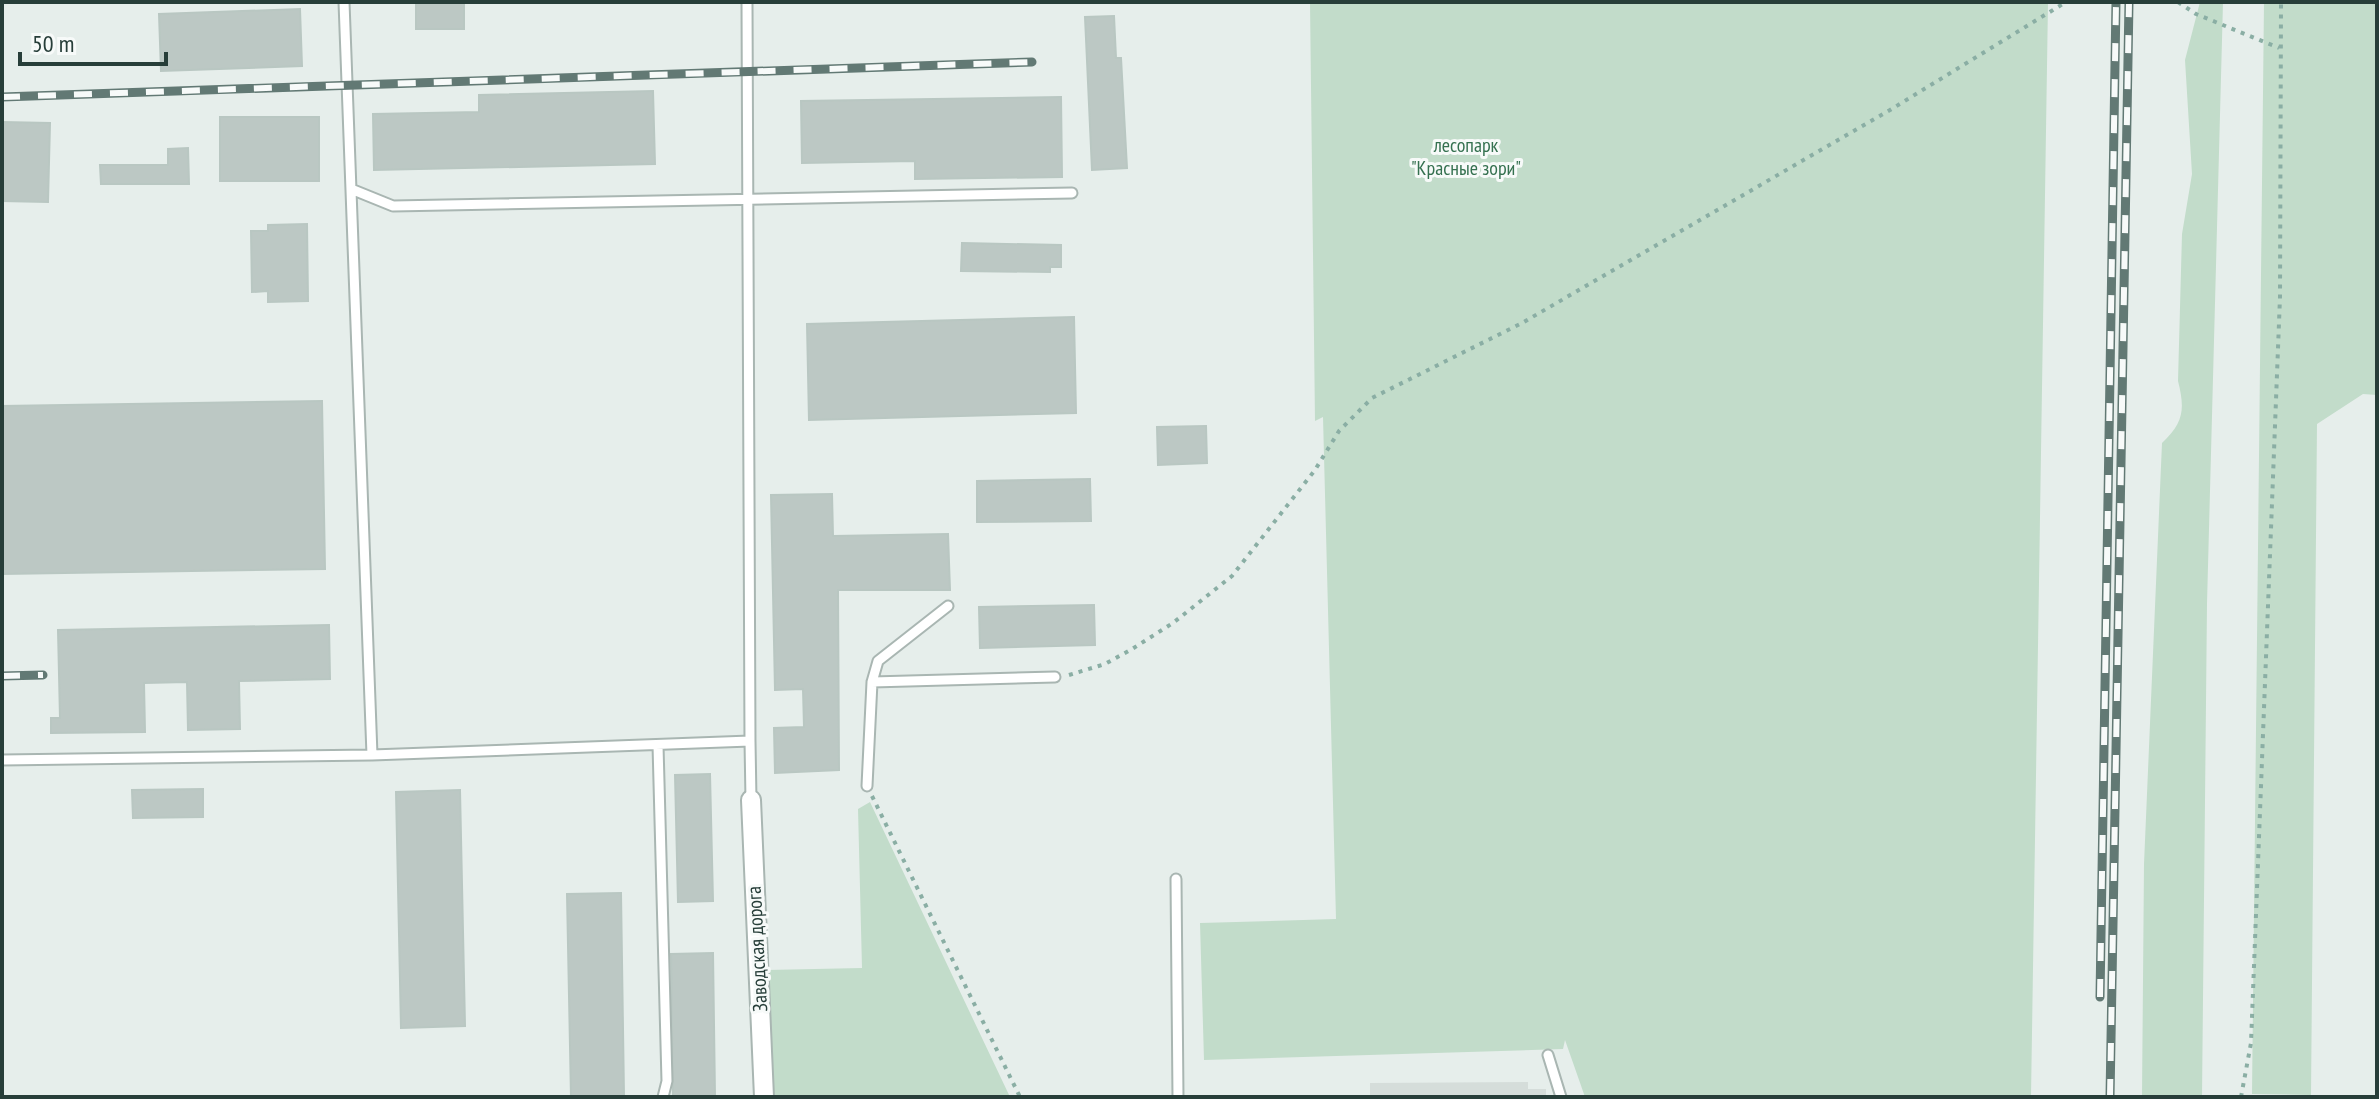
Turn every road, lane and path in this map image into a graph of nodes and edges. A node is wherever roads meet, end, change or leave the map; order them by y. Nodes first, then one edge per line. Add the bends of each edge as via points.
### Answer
1 (344, 2) edge
2 (747, 2) edge
3 (2066, 2) edge
4 (2178, 2) edge
5 (2281, 2) edge
6 (2279, 48) junction
7 (351, 189) junction
8 (1072, 193) dead end
9 (750, 201) junction
10 (948, 606) dead end
11 (1055, 677) joint
12 (872, 682) junction
13 (750, 741) junction
14 (658, 745) junction
15 (372, 755) junction
16 (2, 760) edge
17 (867, 786) joint
18 (751, 800) joint
19 (1176, 879) dead end
20 (1548, 1055) dead end
21 (663, 1097) edge
22 (764, 1097) edge
23 (1020, 1097) edge
24 (1178, 1097) edge
25 (1561, 1097) edge
26 (2241, 1097) edge

1 - 7 lane
2 - 9 lane
3 - 11 path via 1522,323 1372,398 1339,431 1232,576 1132,649 1085,671
4 - 6 path
5 - 6 path
6 - 26 path via 2279,311 2251,1043
7 - 9 lane via 393,206
7 - 15 lane
8 - 9 lane
9 - 13 lane
10 - 12 lane via 878,661
11 - 12 lane
12 - 17 lane
13 - 14 lane
13 - 18 lane
14 - 15 lane
14 - 21 lane via 667,1081
15 - 16 lane
17 - 23 path
18 - 22 street, Заводская дорога
19 - 24 lane
20 - 25 lane

